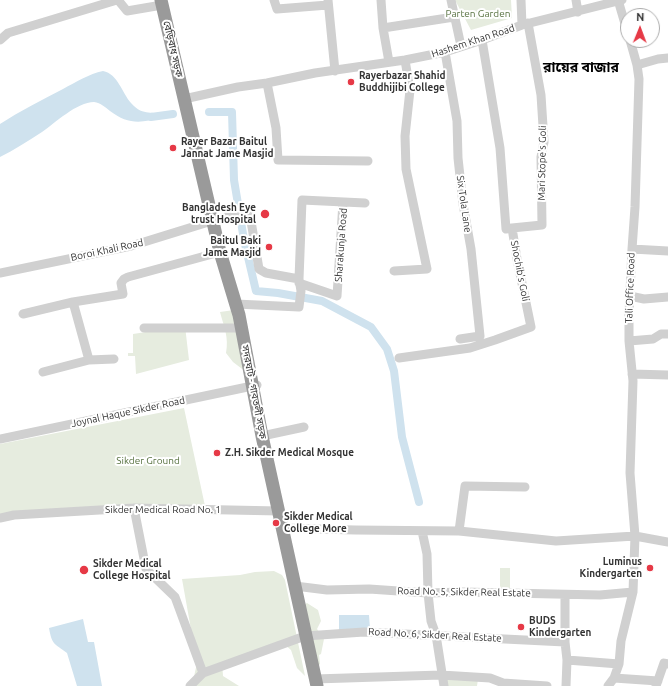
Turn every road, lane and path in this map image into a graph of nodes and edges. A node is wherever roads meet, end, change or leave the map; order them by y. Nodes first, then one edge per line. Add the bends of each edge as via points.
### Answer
1 (118, 0) edge
2 (274, 0) edge
3 (381, 0) edge
4 (451, 0) edge
5 (521, 0) edge
6 (576, 0) edge
7 (619, 0) edge
8 (162, 3) edge
9 (328, 3) edge
10 (578, 12) junction
11 (454, 17) junction
12 (525, 24) junction
13 (383, 28) junction
14 (0, 40) edge
15 (482, 40) junction
16 (461, 46) junction
17 (632, 48) edge
18 (445, 52) junction
19 (668, 58) edge
20 (405, 60) junction
21 (389, 62) junction
22 (637, 64) junction
23 (335, 71) junction
24 (267, 83) junction
25 (184, 99) junction
26 (368, 160) dead end
27 (343, 202) junction
28 (364, 203) dead end
29 (214, 222) junction
30 (512, 228) junction
31 (632, 250) junction
32 (668, 251) edge
33 (220, 252) junction
34 (394, 271) dead end
35 (0, 273) edge
36 (299, 284) junction
37 (630, 296) junction
38 (668, 298) edge
39 (73, 302) junction
40 (236, 304) junction
41 (23, 314) dead end
42 (144, 328) dead end
43 (242, 328) junction
44 (668, 334) edge
45 (460, 339) dead end
46 (629, 341) junction
47 (399, 358) dead end
48 (114, 359) dead end
49 (88, 360) junction
50 (43, 372) dead end
51 (632, 374) junction
52 (668, 374) edge
53 (255, 385) junction
54 (304, 427) dead end
55 (262, 436) junction
56 (0, 438) edge
57 (525, 488) dead end
58 (134, 508) junction
59 (279, 511) junction
60 (0, 518) edge
61 (283, 528) junction
62 (422, 531) junction
63 (459, 531) junction
64 (635, 536) junction
65 (668, 542) edge
66 (295, 586) junction
67 (633, 592) junction
68 (428, 593) junction
69 (565, 595) junction
70 (436, 634) junction
71 (305, 636) junction
72 (565, 642) junction
73 (567, 660) junction
74 (619, 664) junction
75 (668, 664) edge
76 (203, 673) junction
77 (441, 676) junction
78 (614, 678) junction
79 (316, 683) edge
80 (657, 684) edge
81 (190, 686) edge
82 (444, 686) edge
83 (547, 686) edge
84 (566, 686) edge
85 (608, 686) edge

1 - 8 street via 127,11
1 - 14 street via 8,33
2 - 9 street via 277,9
3 - 13 street
4 - 11 street
5 - 12 street
6 - 10 street
7 - 10 street, Hashem Khan Road
8 - 25 highway, বেড়িবাধ সড়ক
9 - 23 street
10 - 12 street, Hashem Khan Road
11 - 13 street
11 - 16 street
12 - 15 street, Hashem Khan Road
12 - 30 street, Mari Stope's Goli via 541,95 544,142 541,157 542,225
13 - 21 street
15 - 16 street, Hashem Khan Road
15 - 30 street, Shochib's Goli via 500,148 506,229
16 - 18 street, Hashem Khan Road
17 - 22 street, Tali Office Road
18 - 20 street, Hashem Khan Road
18 - 45 street, Six Tola Lane via 457,121 458,158 480,336
19 - 22 street
20 - 21 street, Hashem Khan Road
20 - 34 street via 410,90 405,136 406,169 427,269
21 - 23 street, Hashem Khan Road
22 - 31 street, Tali Office Road via 637,156
23 - 24 street, Hashem Khan Road
24 - 25 street, Hashem Khan Road
24 - 26 street via 276,128 278,160
25 - 29 highway, সদরঘাট - গাবতলী সড়ক
27 - 28 street, Sharakunja Road
27 - 36 street, Sharakunja Road via 302,200
27 - 36 street, Sharakunja Road via 337,296
29 - 33 highway, সদরঘাট - গাবতলী সড়ক
29 - 35 street, Boroi Khali Road via 131,246
29 - 36 street, Boroi Khali Road via 228,216 250,215 259,269
30 - 47 street, Shochib's Goli via 531,327 470,348
31 - 32 street
31 - 37 street, Tali Office Road
33 - 39 street via 128,277 121,283 122,294
33 - 40 highway, সদরঘাট - গাবতলী সড়ক
36 - 40 street, Sharakunja Road via 299,307
37 - 38 street via 644,299
37 - 46 street, Tali Office Road
39 - 41 street
39 - 49 street
40 - 43 highway, সদরঘাট - গাবতলী সড়ক
42 - 43 street
43 - 53 highway, সদরঘাট - গাবতলী সড়ক
44 - 46 street via 661,334 653,339
46 - 51 street, Tali Office Road
48 - 49 street
49 - 50 street
51 - 52 street
51 - 64 street, Tali Office Road via 633,424 630,473
53 - 55 highway, সদরঘাট - গাবতলী সড়ক
53 - 56 street, Joynal Haque Sikder Road
54 - 55 street
55 - 59 highway, সদরঘাট - গাবতলী সড়ক
57 - 63 street via 465,486
58 - 59 street, Sikder Medical Road No. 1
58 - 60 street, Sikder Medical Road No. 1
58 - 76 street via 146,569 175,597
59 - 61 highway, সদরঘাট - গাবতলী সড়ক
61 - 62 street
61 - 66 highway, সদরঘাট - গাবতলী সড়ক
62 - 63 street
62 - 68 street via 427,554
63 - 64 street via 556,541
64 - 65 street
64 - 67 street, Tali Office Road
66 - 68 street, Road No. 5, Sikder Real Estate via 327,590 369,589
66 - 71 highway, সদরঘাট - গাবতলী সড়ক
67 - 69 street, Road No. 5, Sikder Real Estate
67 - 74 street, Tali Office Road via 620,641
68 - 69 street, Road No. 5, Sikder Real Estate
68 - 70 street via 431,621
69 - 72 street
70 - 71 street, Road No. 6, Sikder Real Estate via 364,632
70 - 72 street, Road No. 6, Sikder Real Estate
70 - 77 street
71 - 76 street, Road No. 6, Sikder Real Estate
71 - 79 highway, সদরঘাট - গাবতলী সড়ক
72 - 73 street
73 - 74 street
73 - 84 street
74 - 78 street, Tali Office Road
75 - 80 street via 664,663
76 - 81 street
77 - 79 street
77 - 82 street
77 - 83 street via 490,678 503,683
78 - 80 street
78 - 85 street, Tali Office Road

